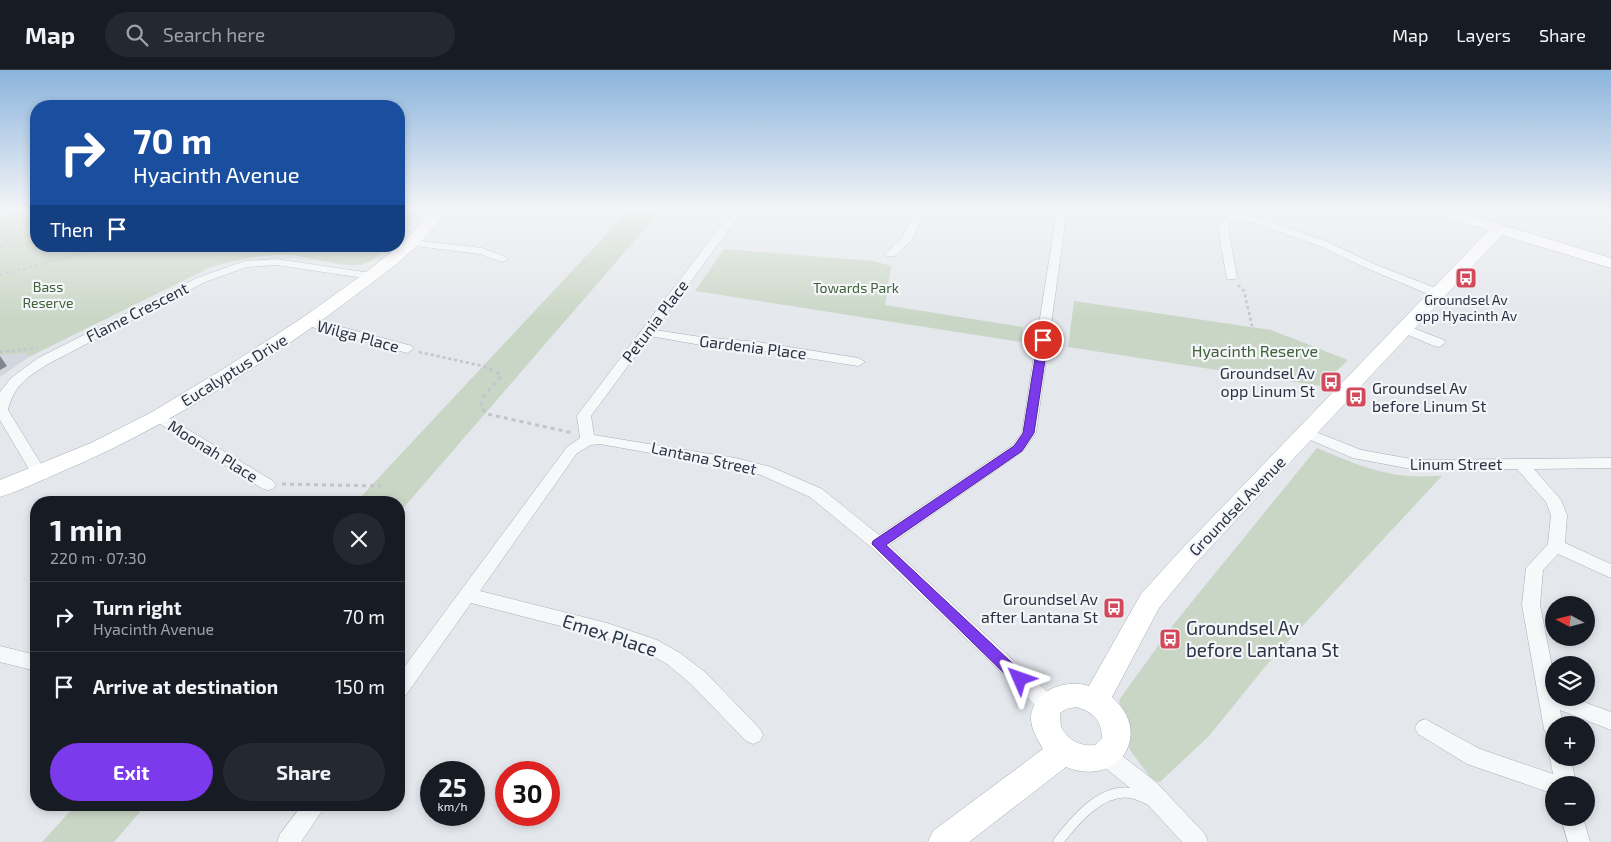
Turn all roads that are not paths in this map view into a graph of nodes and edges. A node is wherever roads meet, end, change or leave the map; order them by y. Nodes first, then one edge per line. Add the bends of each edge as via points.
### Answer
1 (440, 246) edge
2 (711, 246) edge
3 (900, 246) edge
4 (1057, 246) edge
5 (1226, 246) edge
6 (1328, 246) edge
7 (1483, 246) edge
8 (1557, 246) edge
9 (400, 252) edge
10 (891, 254) dead end
11 (502, 259) dead end
12 (1611, 263) edge
13 (371, 276) junction
14 (1231, 277) road end
15 (1439, 294) junction
16 (308, 322) junction
17 (1405, 329) junction
18 (647, 332) junction
19 (1439, 343) dead end
20 (407, 349) road end
21 (858, 362) dead end
22 (159, 416) junction
23 (1306, 433) junction
24 (587, 437) junction
25 (1611, 463) edge
26 (1521, 464) junction
27 (38, 472) junction
28 (268, 485) road end
29 (0, 489) edge
30 (878, 544) junction
31 (1556, 546) junction
32 (1611, 571) edge
33 (468, 595) junction
34 (0, 654) edge
35 (30, 662) edge
36 (405, 681) edge
37 (1545, 690) edge
38 (1096, 702) junction
39 (1049, 706) junction
40 (1572, 706) edge
41 (1611, 721) edge
42 (1424, 728) dead end
43 (753, 735) dead end
44 (1064, 751) junction
45 (1105, 755) junction
46 (1545, 781) edge
47 (1162, 804) junction
48 (310, 811) edge
49 (1574, 826) edge
50 (288, 842) edge
51 (944, 842) edge
52 (1058, 842) edge
53 (1197, 842) edge
54 (1579, 842) edge

1 - 11 street via 482,252
2 - 18 street, Petunia Place
3 - 10 street
4 - 30 street via 1029,433 1018,448
5 - 14 street
6 - 15 street
7 - 15 street, Groundsel Avenue
8 - 12 street
9 - 13 street, Eucalyptus Drive
13 - 16 street, Eucalyptus Drive
13 - 27 street, Flame Crescent via 276,262 245,264 201,280 43,361 10,385 1,410
15 - 17 street, Groundsel Avenue
16 - 20 street, Wilga Place
16 - 22 street, Eucalyptus Drive
17 - 19 street
17 - 23 street, Groundsel Avenue
18 - 21 street, Gardenia Place
18 - 24 street, Petunia Place via 584,416
22 - 27 street, Eucalyptus Drive via 98,448
22 - 28 street, Moonah Place
23 - 26 street, Linum Street via 1358,454 1397,463
23 - 38 street, Groundsel Avenue via 1150,601
24 - 30 street, Lantana Street via 766,471 816,493
24 - 33 street via 572,450
25 - 26 street, Linum Street
26 - 31 street via 1554,500 1559,515
27 - 29 street, Eucalyptus Drive
30 - 39 street, Lantana Street
31 - 32 street
31 - 37 street via 1535,568 1531,605
33 - 36 street
33 - 43 street, Emex Place via 607,631 662,651 680,663
34 - 35 street
38 - 39 street via 1083,696 1069,695 1057,698
38 - 45 street via 1108,711 1117,729 1116,741
39 - 44 street via 1045,717 1046,729
40 - 41 street
42 - 46 street via 1474,757
44 - 45 street via 1085,759
44 - 51 street
45 - 47 street
47 - 52 lane via 1129,793 1113,795 1090,808
47 - 53 street
48 - 50 street
49 - 54 street

